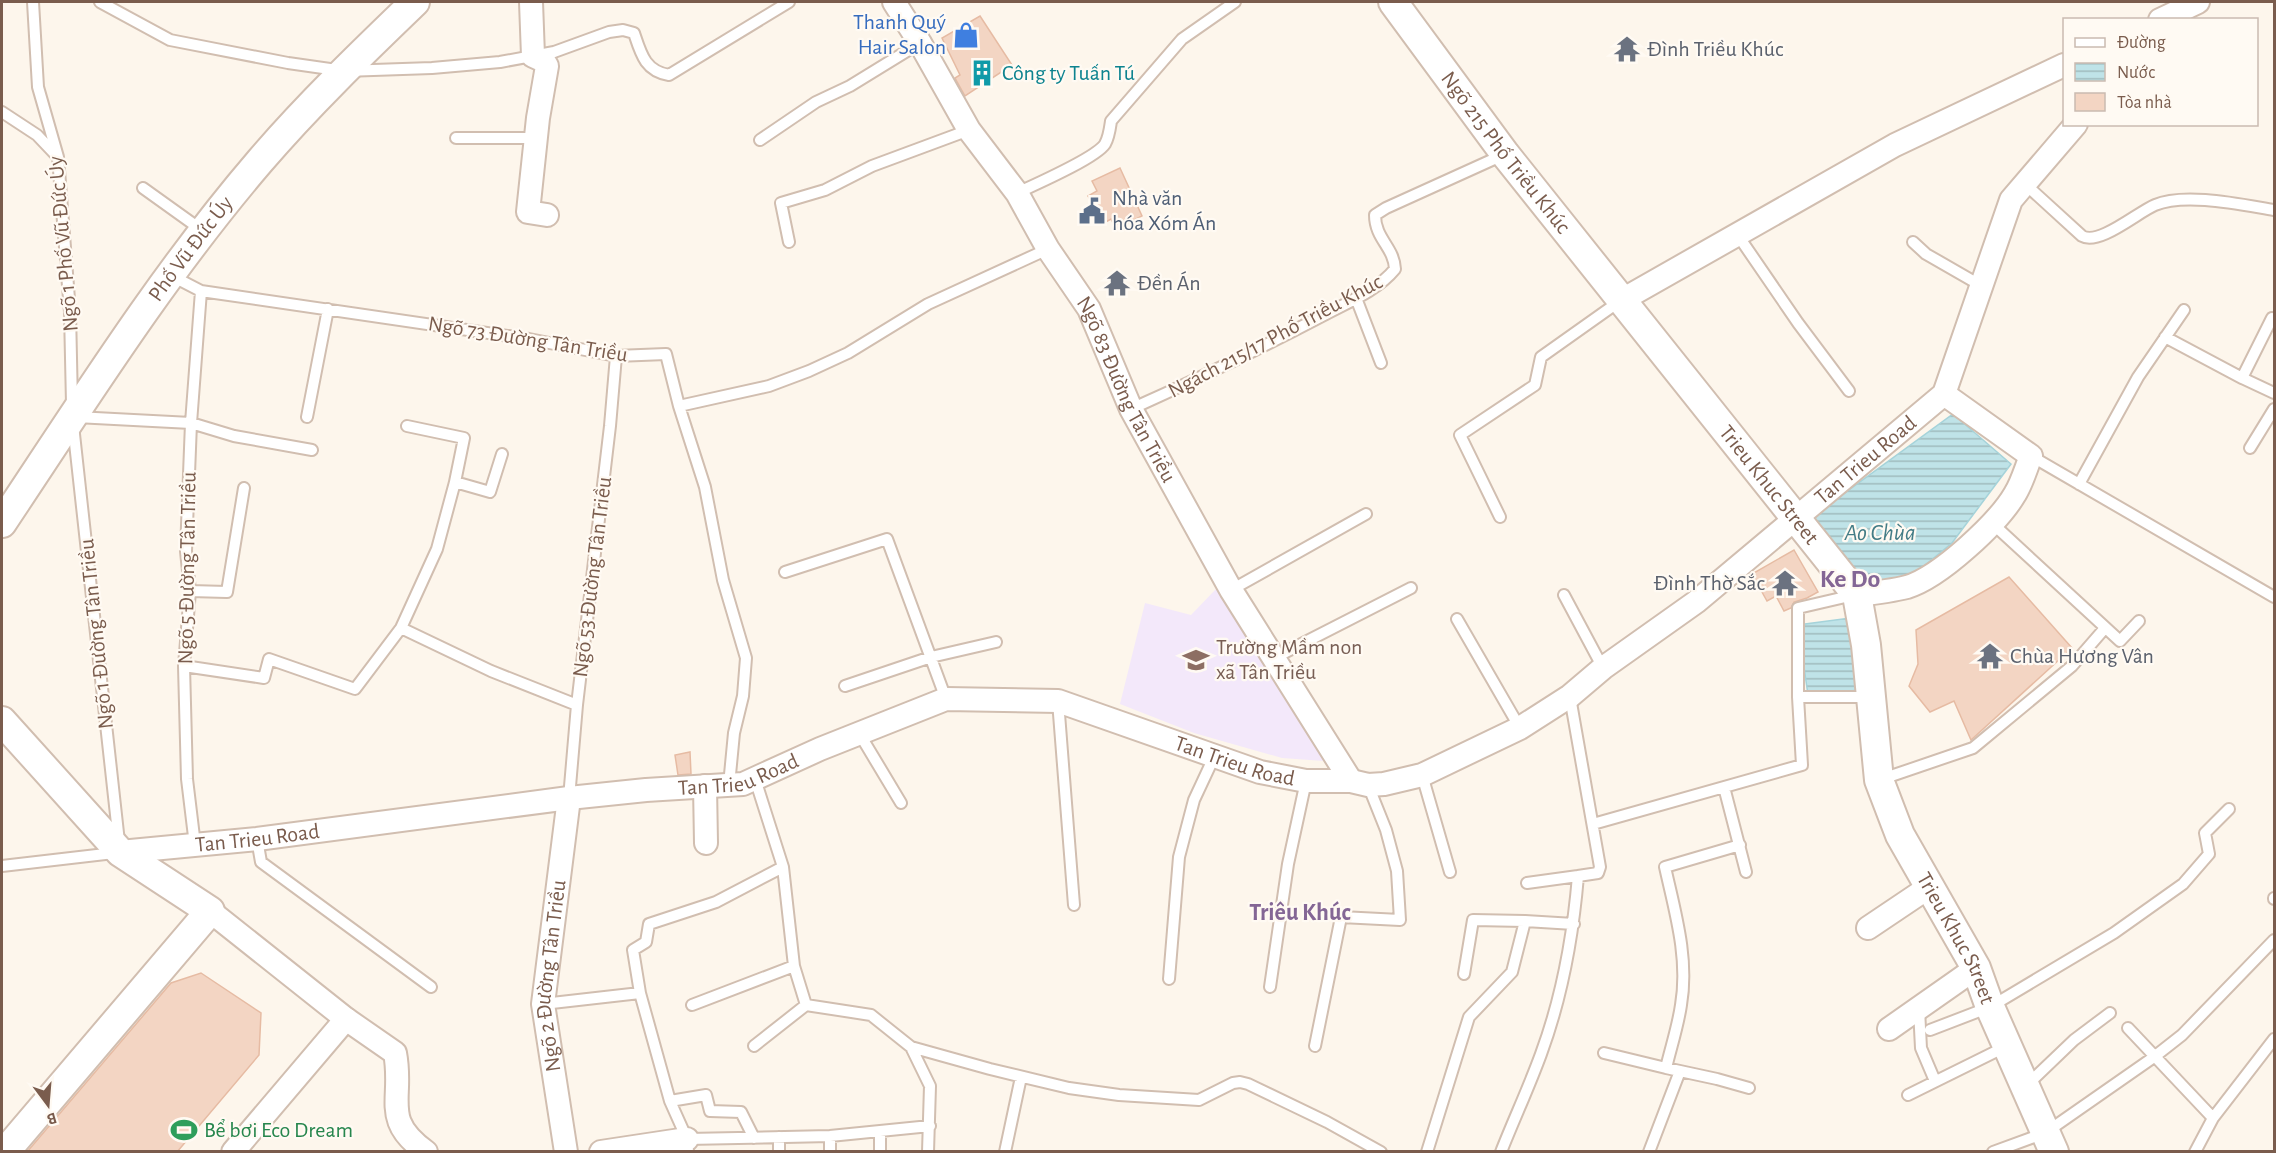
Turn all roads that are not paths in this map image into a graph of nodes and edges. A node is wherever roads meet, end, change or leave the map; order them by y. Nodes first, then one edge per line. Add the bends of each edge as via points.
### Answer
1 (33, 2) edge
2 (100, 2) edge
3 (415, 2) edge
4 (531, 2) edge
5 (789, 2) edge
6 (894, 2) edge
7 (1235, 2) edge
8 (1393, 2) edge
9 (2198, 2) edge
10 (2164, 18) edge
11 (920, 43) junction
12 (533, 56) junction
13 (2063, 65) edge
14 (344, 71) junction
15 (2, 112) edge
16 (2074, 126) edge
17 (969, 130) junction
18 (456, 138) dead end
19 (536, 138) junction
20 (760, 140) dead end
21 (1506, 154) junction
22 (58, 157) junction
23 (2025, 184) junction
24 (143, 188) dead end
25 (1017, 193) junction
26 (2274, 210) edge
27 (547, 215) dead end
28 (203, 231) junction
29 (1737, 233) junction
30 (789, 242) dead end
31 (1913, 242) dead end
32 (1048, 249) junction
33 (169, 275) junction
34 (1980, 285) junction
35 (201, 291) junction
36 (1356, 298) junction
37 (1622, 300) junction
38 (328, 309) junction
39 (2184, 310) dead end
40 (2272, 318) dead end
41 (2165, 337) junction
42 (616, 356) junction
43 (1381, 363) dead end
44 (2242, 378) junction
45 (1849, 391) dead end
46 (2274, 393) edge
47 (1944, 394) junction
48 (679, 406) junction
49 (2274, 409) edge
50 (1131, 410) junction
51 (72, 417) junction
52 (307, 417) dead end
53 (191, 423) junction
54 (407, 426) dead end
55 (2250, 448) dead end
56 (312, 450) dead end
57 (502, 454) dead end
58 (2031, 456) junction
59 (455, 482) junction
60 (2079, 484) junction
61 (244, 488) dead end
62 (1366, 514) dead end
63 (1500, 517) dead end
64 (1796, 517) junction
65 (2, 523) edge
66 (1993, 524) junction
67 (785, 572) dead end
68 (1411, 588) dead end
69 (1231, 590) junction
70 (190, 591) junction
71 (1564, 595) dead end
72 (1857, 595) junction
73 (2274, 597) edge
74 (1457, 619) dead end
75 (2139, 621) dead end
76 (401, 627) junction
77 (2105, 628) junction
78 (996, 642) dead end
79 (931, 657) junction
80 (1274, 658) junction
81 (184, 666) junction
82 (1603, 668) junction
83 (844, 686) dead end
84 (1570, 696) junction
85 (1870, 697) junction
86 (1798, 698) junction
87 (946, 699) junction
88 (1058, 701) junction
89 (577, 705) junction
90 (2, 721) edge
91 (1520, 728) junction
92 (859, 733) junction
93 (1215, 755) junction
94 (1422, 775) junction
95 (754, 778) junction
96 (1879, 780) junction
97 (1306, 781) junction
98 (1359, 783) junction
99 (729, 785) junction
100 (705, 786) junction
101 (1724, 787) junction
102 (569, 798) junction
103 (901, 803) dead end
104 (2229, 809) dead end
105 (1593, 824) junction
106 (257, 839) junction
107 (706, 843) dead end
108 (195, 845) junction
109 (1740, 845) junction
110 (120, 852) junction
111 (2, 866) edge
112 (783, 867) junction
113 (1450, 872) dead end
114 (1746, 872) dead end
115 (1578, 876) junction
116 (1527, 883) dead end
117 (1929, 887) junction
118 (1074, 905) dead end
119 (210, 911) junction
120 (1525, 921) junction
121 (1574, 924) junction
122 (1868, 928) dead end
123 (2274, 940) edge
124 (794, 966) junction
125 (1976, 968) junction
126 (1464, 974) dead end
127 (1169, 979) dead end
128 (431, 987) dead end
129 (1270, 987) dead end
130 (640, 993) junction
131 (543, 1004) junction
132 (692, 1005) dead end
133 (806, 1005) junction
134 (1989, 1007) junction
135 (1919, 1008) junction
136 (2110, 1013) dead end
137 (346, 1019) junction
138 (2127, 1028) dead end
139 (1889, 1029) dead end
140 (1930, 1030) dead end
141 (2274, 1039) edge
142 (754, 1046) dead end
143 (1315, 1046) dead end
144 (2007, 1046) junction
145 (911, 1047) junction
146 (1604, 1053) dead end
147 (2154, 1057) junction
148 (1666, 1068) junction
149 (1680, 1071) junction
150 (1021, 1077) junction
151 (1935, 1081) junction
152 (1749, 1088) dead end
153 (2025, 1088) junction
154 (1908, 1095) dead end
155 (670, 1101) junction
156 (2213, 1118) junction
157 (930, 1126) junction
158 (880, 1132) junction
159 (830, 1136) junction
160 (779, 1137) junction
161 (754, 1138) junction
162 (2050, 1142) edge
163 (687, 1145) edge
164 (1380, 1151) edge
165 (5, 1152) edge
166 (233, 1152) edge
167 (426, 1152) edge
168 (566, 1152) edge
169 (601, 1152) edge
170 (779, 1152) edge
171 (830, 1152) edge
172 (880, 1152) edge
173 (928, 1152) edge
174 (1005, 1152) edge
175 (1427, 1152) edge
176 (1501, 1152) edge
177 (1649, 1152) edge
178 (1993, 1152) edge
179 (2195, 1152) edge

1 - 22 lane, Ngõ 1 Phố Vũ Đức Úy via 38,87
2 - 14 lane via 170,40
3 - 14 street, Phố Vũ Đức Úy
4 - 12 street
5 - 12 lane via 669,75 650,68 643,60 634,33 623,30
6 - 11 street, Ngõ 83 Đường Tân Triều
7 - 25 lane via 1182,39 1111,121 1104,146
8 - 21 street, Ngõ 215 Phố Triều Khúc
9 - 10 street
11 - 17 street, Ngõ 83 Đường Tân Triều
11 - 20 lane via 816,102
12 - 14 lane via 443,67
12 - 19 street via 547,66
13 - 29 street via 1895,145
14 - 28 street, Phố Vũ Đức Úy via 260,160
15 - 22 lane via 37,135
16 - 23 street
17 - 25 street, Ngõ 83 Đường Tân Triều
17 - 30 lane via 872,166 825,190 781,203
18 - 19 lane
19 - 27 street via 528,212
21 - 36 lane, Ngách 215/17 Phố Triều Khúc via 1376,215 1379,236 1392,253 1395,270
21 - 37 street, Ngõ 215 Phố Triều Khúc
22 - 51 lane, Ngõ 1 Phố Vũ Đức Úy via 70,312
23 - 26 lane via 2082,236 2091,239 2157,204 2178,199
23 - 34 street via 2011,200
24 - 28 lane
25 - 32 street, Ngõ 83 Đường Tân Triều
28 - 33 street, Phố Vũ Đức Úy
29 - 37 street
29 - 45 lane via 1797,323
31 - 34 lane
32 - 48 lane via 928,304 848,353 809,371 769,386
32 - 50 street, Ngõ 83 Đường Tân Triều via 1089,309
33 - 35 lane, Ngõ 73 Đường Tân Triều
33 - 51 street, Phố Vũ Đức Úy
34 - 47 street
35 - 38 lane, Ngõ 73 Đường Tân Triều
35 - 53 lane, Ngõ 5 Đường Tân Triều
36 - 43 lane
36 - 50 lane, Ngách 215/17 Phố Triều Khúc
37 - 63 lane via 1541,357 1535,385 1460,435
37 - 64 street, Trieu Khuc Street
38 - 42 lane, Ngõ 73 Đường Tân Triều
38 - 52 lane
39 - 41 lane
40 - 44 lane
41 - 44 lane
41 - 60 lane via 2138,377
42 - 48 lane, Ngõ 73 Đường Tân Triều via 666,354
42 - 89 lane, Ngõ 53 Đường Tân Triều
44 - 46 lane
47 - 58 street
47 - 64 street, Tan Trieu Road
48 - 99 lane, Ngõ 73 Đường Tân Triều via 705,486 723,580 746,658
49 - 55 lane
50 - 69 street, Ngõ 83 Đường Tân Triều
51 - 53 lane
51 - 65 street, Phố Vũ Đức Úy
51 - 110 lane, Ngõ 1 Đường Tân Triều
53 - 56 lane via 234,436
53 - 70 lane, Ngõ 5 Đường Tân Triều via 186,551
54 - 59 lane via 464,438
57 - 59 lane via 490,492
58 - 60 lane
58 - 66 street via 2016,494
59 - 76 lane via 437,549
60 - 73 lane
61 - 70 lane via 227,592
62 - 69 lane
64 - 72 street, Trieu Khuc Street
64 - 82 street, Tan Trieu Road via 1696,602
66 - 72 street via 1959,554 1910,586
66 - 77 lane
67 - 79 lane via 887,539
68 - 80 lane
69 - 80 street, Ngõ 83 Đường Tân Triều
70 - 81 lane, Ngõ 5 Đường Tân Triều
71 - 82 lane
72 - 85 street, Trieu Khuc Street
72 - 86 lane via 1798,608
74 - 91 lane
75 - 77 lane via 2120,641
76 - 81 lane via 355,689 269,659 264,678
76 - 89 lane via 492,671
77 - 96 lane via 2072,666 1973,748
78 - 79 lane
79 - 83 lane
79 - 87 lane
80 - 98 street, Ngõ 83 Đường Tân Triều
81 - 108 lane, Ngõ 5 Đường Tân Triều via 187,779
82 - 84 street, Tan Trieu Road
84 - 91 street, Tan Trieu Road
84 - 105 lane
85 - 86 lane
85 - 96 street, Trieu Khuc Street
86 - 101 lane via 1802,765
87 - 88 street, Tan Trieu Road
87 - 92 street, Tan Trieu Road
88 - 93 street, Tan Trieu Road
88 - 118 lane
89 - 102 lane, Ngõ 53 Đường Tân Triều
90 - 110 street
91 - 94 street, Tan Trieu Road
92 - 95 street, Tan Trieu Road
92 - 103 lane
93 - 97 street, Tan Trieu Road via 1260,772
93 - 127 lane via 1194,800 1179,857
94 - 98 street, Tan Trieu Road via 1384,784
94 - 113 lane
95 - 99 street, Tan Trieu Road
95 - 112 lane
96 - 117 street, Trieu Khuc Street via 1900,834
97 - 98 street, Tan Trieu Road
97 - 129 lane via 1288,864
98 - 143 lane via 1386,830 1397,871 1400,920 1341,917
99 - 100 street, Tan Trieu Road
100 - 102 street, Tan Trieu Road
100 - 107 street
101 - 105 lane
101 - 109 lane
102 - 106 street, Tan Trieu Road
102 - 131 street, Ngõ 2 Đường Tân Triều
104 - 134 lane via 2205,833 2208,854 2182,884 2114,933
105 - 115 lane via 1598,873
106 - 108 street, Tan Trieu Road
106 - 128 lane via 261,862
108 - 110 street, Tan Trieu Road
109 - 114 lane
109 - 148 lane via 1665,867 1680,931 1684,976 1682,1005
110 - 111 lane
110 - 119 street
112 - 124 lane
112 - 130 lane via 716,902 649,924 646,942 633,950
115 - 116 lane
115 - 121 lane
117 - 122 street
117 - 125 street, Trieu Khuc Street
119 - 137 street
119 - 165 street
120 - 121 lane
120 - 126 lane via 1473,920
120 - 175 lane via 1512,972 1469,1017
121 - 176 lane via 1552,1021
123 - 147 lane via 2182,1035
124 - 132 lane
124 - 133 lane
125 - 134 street, Trieu Khuc Street
125 - 135 street
130 - 131 lane
130 - 155 lane
131 - 168 street, Ngõ 2 Đường Tân Triều
133 - 142 lane
133 - 145 lane via 871,1014
134 - 140 lane
134 - 144 street, Trieu Khuc Street
135 - 139 street
135 - 151 lane via 1921,1048
136 - 153 lane via 2074,1040
137 - 166 street
137 - 167 street via 395,1053 399,1123 405,1135
138 - 147 lane
141 - 156 lane
144 - 151 lane
144 - 153 street, Trieu Khuc Street
145 - 150 lane
145 - 157 lane via 930,1086
146 - 148 lane
147 - 156 lane
147 - 162 lane
148 - 149 lane
149 - 152 lane
149 - 177 lane
150 - 164 lane via 1119,1095 1188,1100 1204,1099 1240,1082 1261,1089
150 - 174 lane
151 - 154 lane
153 - 162 street, Trieu Khuc Street
155 - 161 lane via 706,1095 710,1111 741,1113
155 - 163 lane
156 - 179 lane
157 - 158 lane
157 - 173 lane
158 - 159 lane
158 - 172 lane
159 - 160 lane
159 - 171 lane
160 - 161 lane
160 - 170 lane
161 - 163 lane
162 - 178 lane
163 - 169 street

